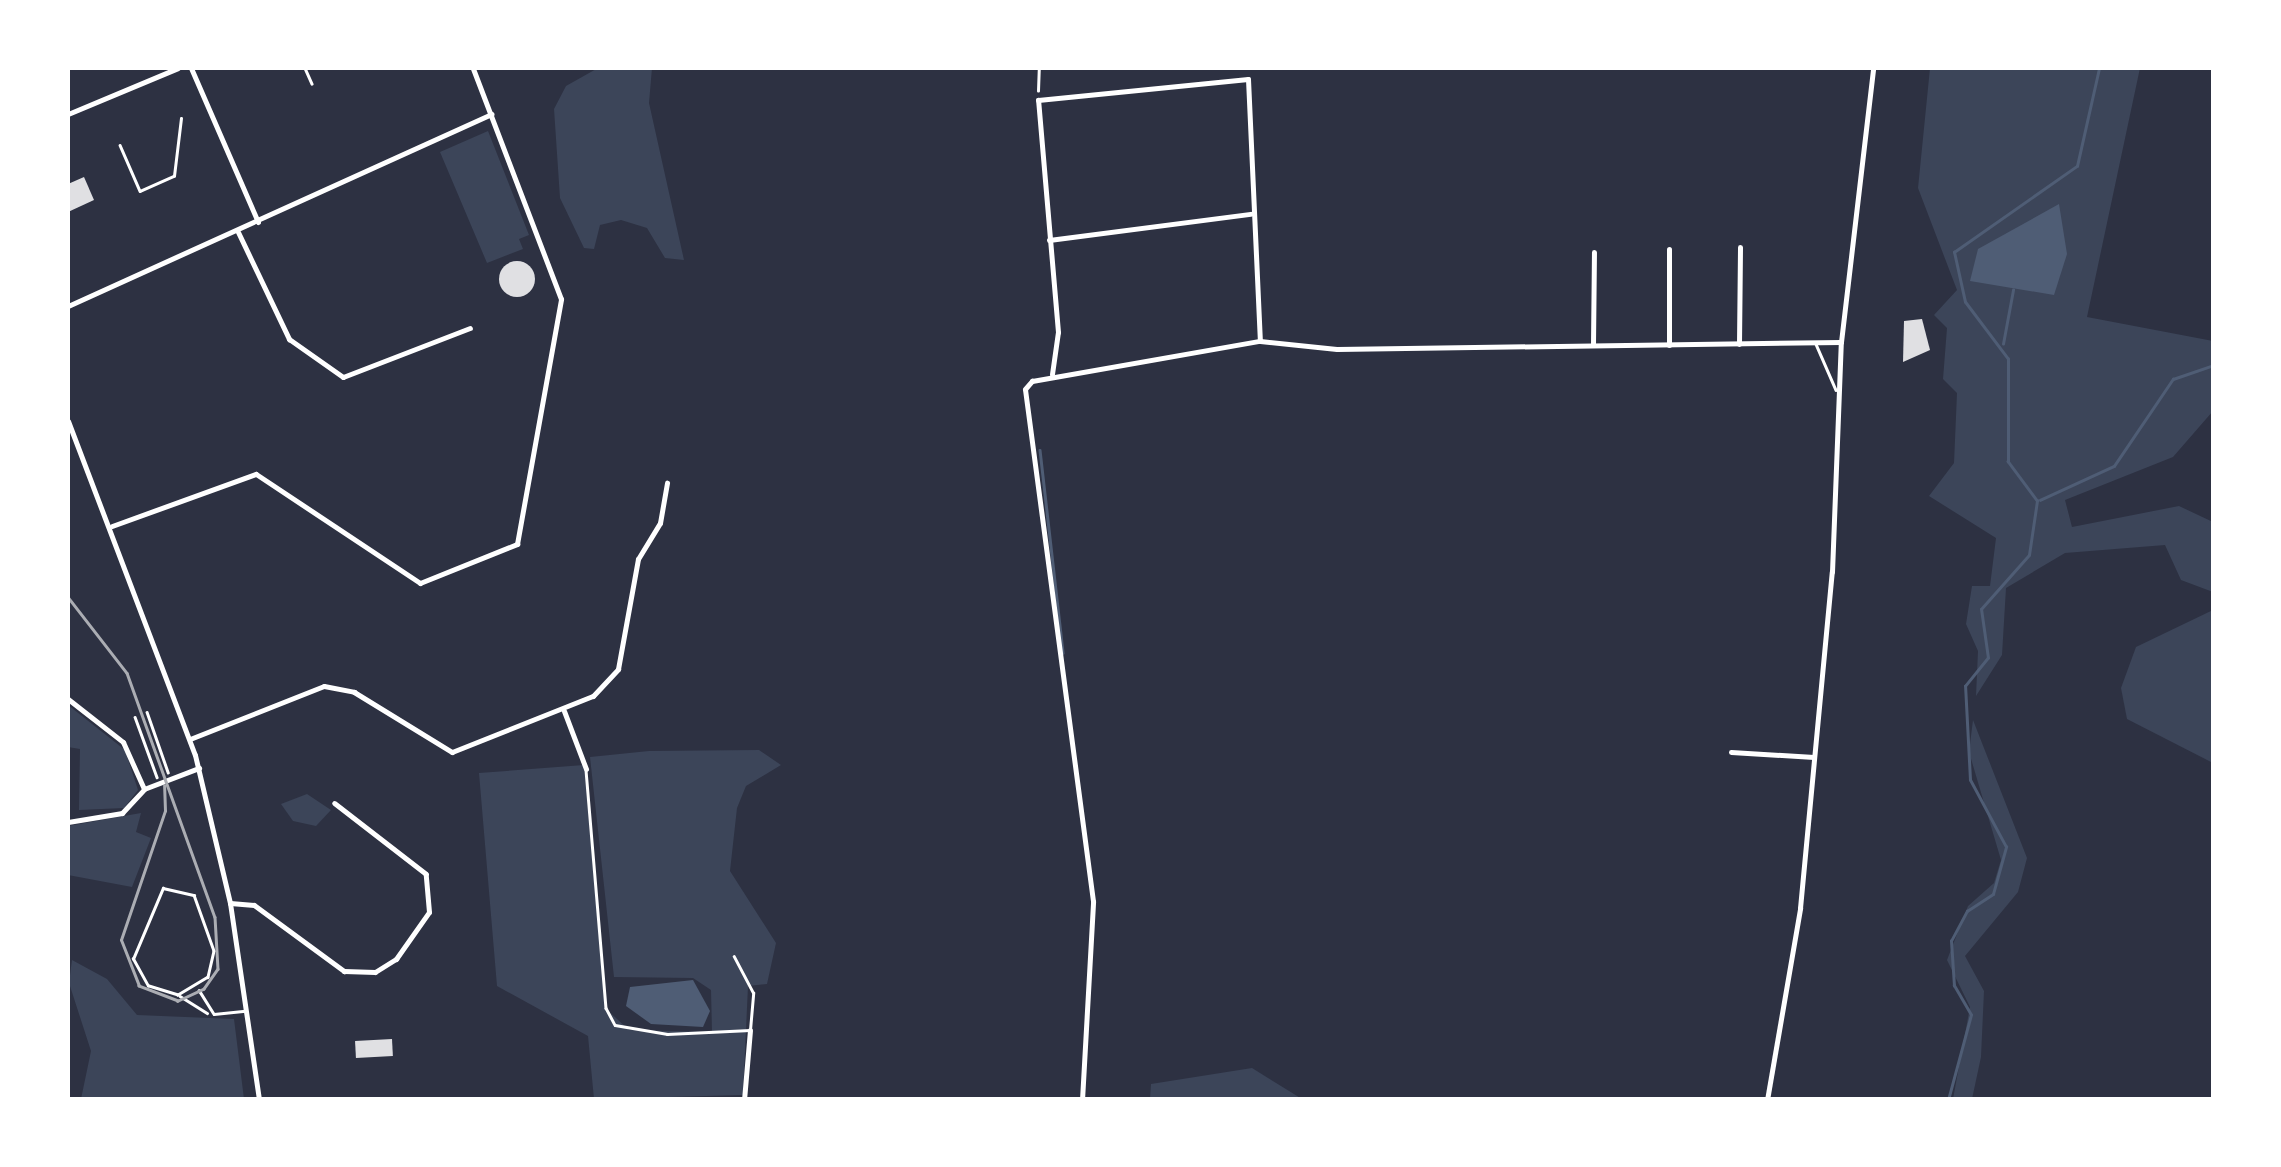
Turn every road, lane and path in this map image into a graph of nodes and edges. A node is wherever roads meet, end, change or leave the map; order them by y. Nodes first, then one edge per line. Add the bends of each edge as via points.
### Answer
1 (178, 68) edge
2 (191, 68) edge
3 (305, 68) edge
4 (473, 68) edge
5 (1039, 68) edge
6 (1873, 68) edge
7 (312, 84) dead end
8 (1038, 100) junction
9 (68, 114) edge
10 (491, 114) junction
11 (181, 118) dead end
12 (120, 145) dead end
13 (1250, 214) junction
14 (258, 222) junction
15 (238, 232) junction
16 (1050, 240) junction
17 (1740, 247) dead end
18 (1670, 249) dead end
19 (1594, 252) dead end
20 (68, 308) edge
21 (470, 328) dead end
22 (1260, 342) junction
23 (1841, 342) junction
24 (1816, 343) junction
25 (1669, 344) junction
26 (1739, 344) junction
27 (1592, 345) junction
28 (1052, 374) junction
29 (1840, 392) junction
30 (68, 421) edge
31 (667, 483) dead end
32 (112, 526) junction
33 (68, 700) edge
34 (564, 710) junction
35 (147, 712) dead end
36 (135, 716) dead end
37 (190, 739) junction
38 (1731, 752) dead end
39 (1814, 757) junction
40 (199, 768) junction
41 (586, 768) joint
42 (169, 773) dead end
43 (157, 778) dead end
44 (144, 789) junction
45 (334, 803) dead end
46 (68, 822) edge
47 (230, 903) junction
48 (734, 957) dead end
49 (198, 987) junction
50 (178, 995) junction
51 (247, 1011) junction
52 (214, 1014) junction
53 (750, 1030) junction
54 (259, 1100) edge
55 (744, 1100) edge
56 (1082, 1100) edge
57 (1767, 1100) edge

1 - 9 street
2 - 14 street
3 - 7 lane
4 - 10 street
5 - 8 path
6 - 23 street
8 - 13 street via 1244,76
8 - 16 street
10 - 14 street
10 - 32 street via 562,312 517,544 420,583 256,474
11 - 12 path via 174,176 140,191
13 - 16 street
13 - 22 street
14 - 15 street
15 - 20 street
15 - 21 street via 288,339 343,376
16 - 28 street via 1058,332
17 - 26 street
18 - 25 street
19 - 27 street
22 - 27 street via 1337,350
22 - 28 street
23 - 24 street
23 - 29 street
24 - 26 street
24 - 29 lane via 1817,363
25 - 26 street
25 - 27 street
28 - 56 street via 1025,389 1094,901
29 - 39 street
30 - 32 street
31 - 34 street via 660,523 638,559 618,670
32 - 37 street
33 - 44 street via 124,742
34 - 37 street via 452,752 354,692 324,686
34 - 41 street
35 - 42 path
36 - 43 path
37 - 40 street
38 - 39 street
39 - 57 street
40 - 44 street
40 - 47 street
41 - 53 lane via 606,1008 615,1025 667,1034
44 - 46 street via 122,813
45 - 47 street via 426,874 429,912 396,959 375,972 344,970 254,905
47 - 51 street
48 - 53 lane via 754,994
49 - 50 lane
49 - 50 lane via 214,958 198,901 182,889 158,890 134,966 152,990
49 - 52 lane
50 - 52 lane
51 - 52 lane
51 - 54 street
53 - 55 street

